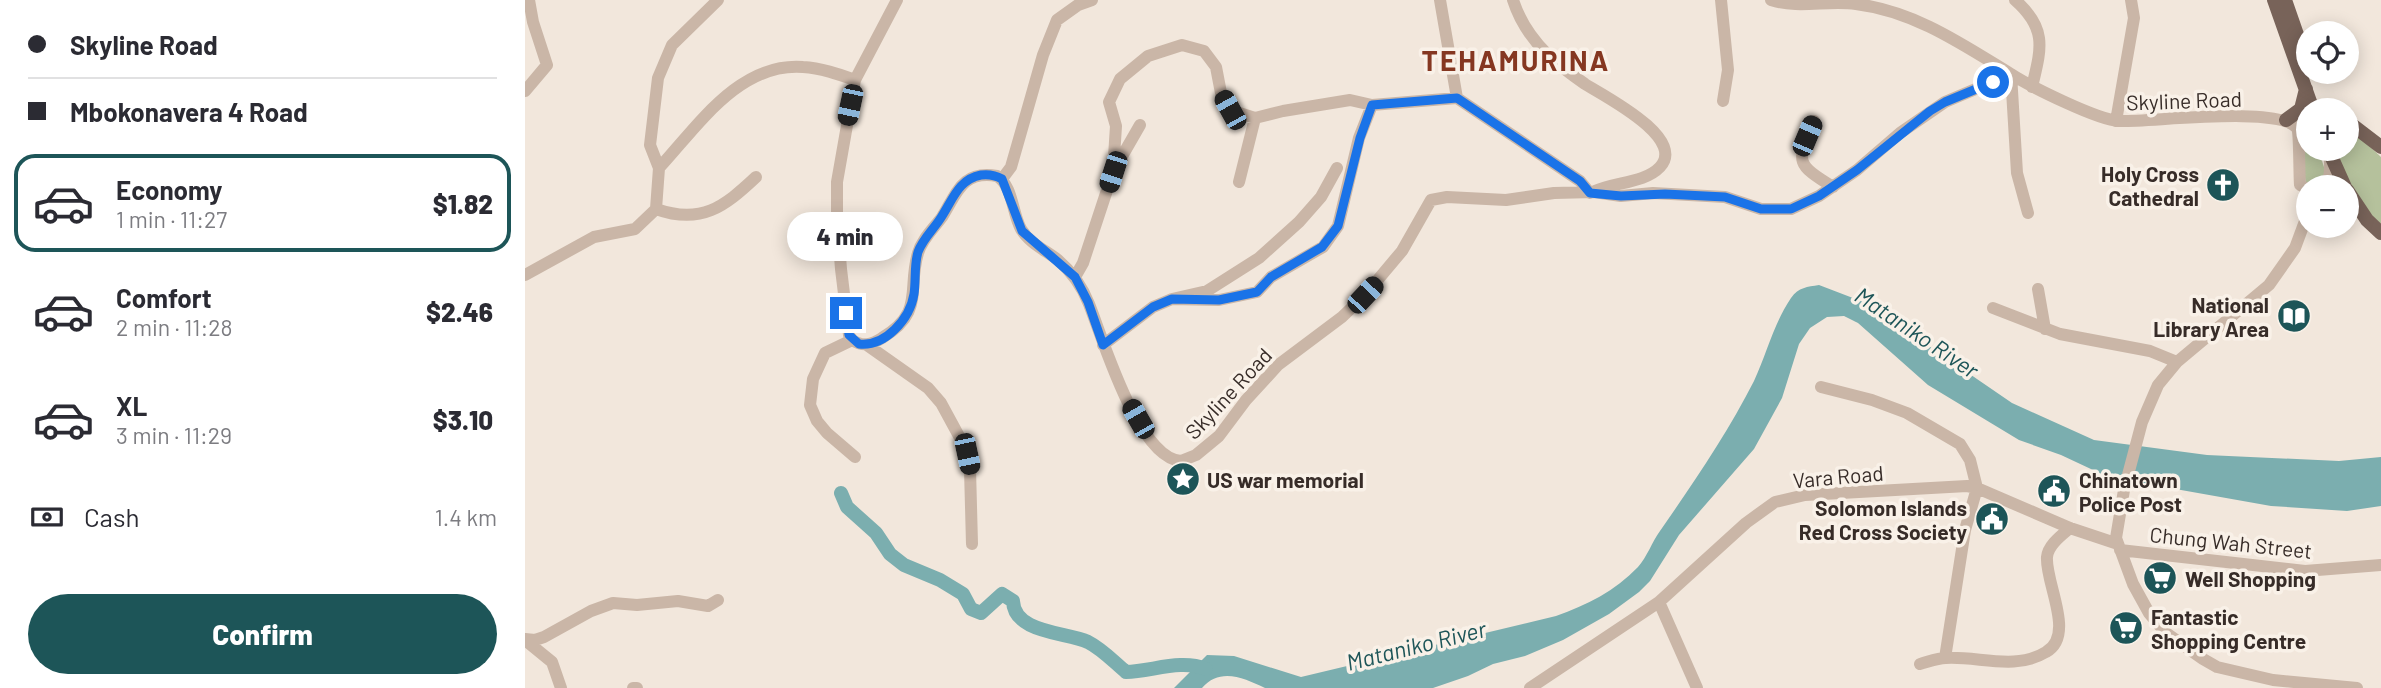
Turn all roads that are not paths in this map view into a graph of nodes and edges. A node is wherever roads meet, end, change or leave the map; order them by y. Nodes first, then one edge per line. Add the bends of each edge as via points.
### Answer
1 (529, 0) edge
2 (718, 0) edge
3 (897, 0) edge
4 (1092, 0) edge
5 (1440, 0) edge
6 (1513, 0) edge
7 (1721, 0) edge
8 (1771, 0) edge
9 (2015, 0) edge
10 (2274, 0) edge
11 (2285, 0) edge
12 (2133, 3) edge
13 (2296, 32) edge
14 (2011, 75) junction
15 (855, 80) junction
16 (2032, 87) junction
17 (2306, 89) junction
18 (525, 91) edge
19 (1457, 98) junction
20 (2309, 98) edge
21 (1723, 101) dead end
22 (1372, 105) junction
23 (1255, 118) junction
24 (2286, 120) junction
25 (1814, 121) dead end
26 (2116, 121) junction
27 (1140, 125) dead end
28 (2359, 131) edge
29 (2381, 147) edge
30 (659, 168) junction
31 (1337, 168) dead end
32 (1113, 172) junction
33 (2299, 175) edge
34 (756, 177) dead end
35 (1002, 179) junction
36 (1239, 182) dead end
37 (1833, 187) junction
38 (1592, 192) junction
39 (2359, 208) edge
40 (656, 209) junction
41 (2028, 213) dead end
42 (2381, 232) edge
43 (2299, 238) edge
44 (525, 275) edge
45 (1075, 277) junction
46 (2038, 289) dead end
47 (1172, 299) junction
48 (1993, 308) dead end
49 (2045, 328) junction
50 (852, 340) junction
51 (867, 345) junction
52 (1103, 345) junction
53 (2176, 362) junction
54 (1821, 387) dead end
55 (855, 457) dead end
56 (1977, 488) junction
57 (2070, 528) junction
58 (972, 544) dead end
59 (2119, 547) junction
60 (2381, 565) edge
61 (718, 600) dead end
62 (1659, 602) junction
63 (525, 639) edge
64 (1945, 658) junction
65 (1920, 664) dead end
66 (561, 688) edge
67 (1530, 688) edge
68 (1697, 688) edge
69 (2357, 688) edge

1 - 18 street via 547,65
2 - 30 street via 672,46 658,78 649,145
3 - 15 street
4 - 35 street via 1056,20 1010,167
5 - 19 street
6 - 38 street via 1527,31 1547,54 1643,121 1664,148 1664,160 1657,170
7 - 21 street via 1728,70
8 - 14 street via 1783,4 1855,3 1899,13 1950,37
9 - 16 street via 2030,13 2042,45
10 - 17 main road
11 - 13 main road
12 - 26 street
14 - 16 street, Skyline Road
14 - 37 street, Skyline Road via 1930,111
14 - 41 street via 2017,173
15 - 30 street via 804,66 783,67 755,77 728,94
15 - 50 street via 837,182 841,269
16 - 26 street, Skyline Road
17 - 20 main road
17 - 24 main road via 2301,109
19 - 22 street
19 - 38 street
22 - 23 street via 1350,100
22 - 47 street via 1338,226 1322,247 1271,277 1257,292 1219,300
23 - 32 street via 1230,110 1216,68 1204,51 1182,45 1149,56 1120,79 1109,102 1116,126
23 - 36 street
24 - 26 street, Skyline Road via 2245,116
24 - 33 street via 2299,132
25 - 37 street via 1801,151 1802,161 1810,173
27 - 32 street
28 - 29 main road
30 - 40 street
31 - 47 street via 1321,197 1259,258 1207,291
32 - 45 street
34 - 40 street via 713,211 675,215
35 - 45 street, Skyline Road via 1022,231
35 - 51 street via 991,175 971,178 955,192 918,253 914,296 905,318 893,332
37 - 38 street, Skyline Road via 1779,211 1725,197
38 - 52 street, Skyline Road via 1554,192 1506,200 1431,200 1402,251 1365,295 1278,365 1219,436 1185,460 1164,455 1147,435 1119,386
39 - 42 main road
40 - 44 street via 635,229 594,237
43 - 53 street via 2269,285
45 - 52 street, Skyline Road
46 - 49 street
47 - 52 street via 1153,307
48 - 49 street
49 - 53 street via 2080,340 2150,351
50 - 51 street
50 - 55 street via 825,353 813,379 810,405 817,421
51 - 58 street via 928,388 960,438 970,469
53 - 59 street via 2152,396 2142,422 2116,530
54 - 56 street via 1907,413 1960,444 1970,460
56 - 57 street, Vara Road
56 - 62 street, Vara Road via 1805,495 1775,502
56 - 64 street via 1965,530
57 - 59 street, Vara Road
57 - 64 street via 2047,557 2060,632 2051,648 2012,663
59 - 60 street, Chung Wah Street via 2305,571
59 - 69 street via 2152,618 2203,659 2217,667 2273,680
61 - 63 street via 708,606 678,601 613,603 544,637
62 - 67 street, Vara Road
62 - 68 street
63 - 66 street via 552,662
64 - 65 street

